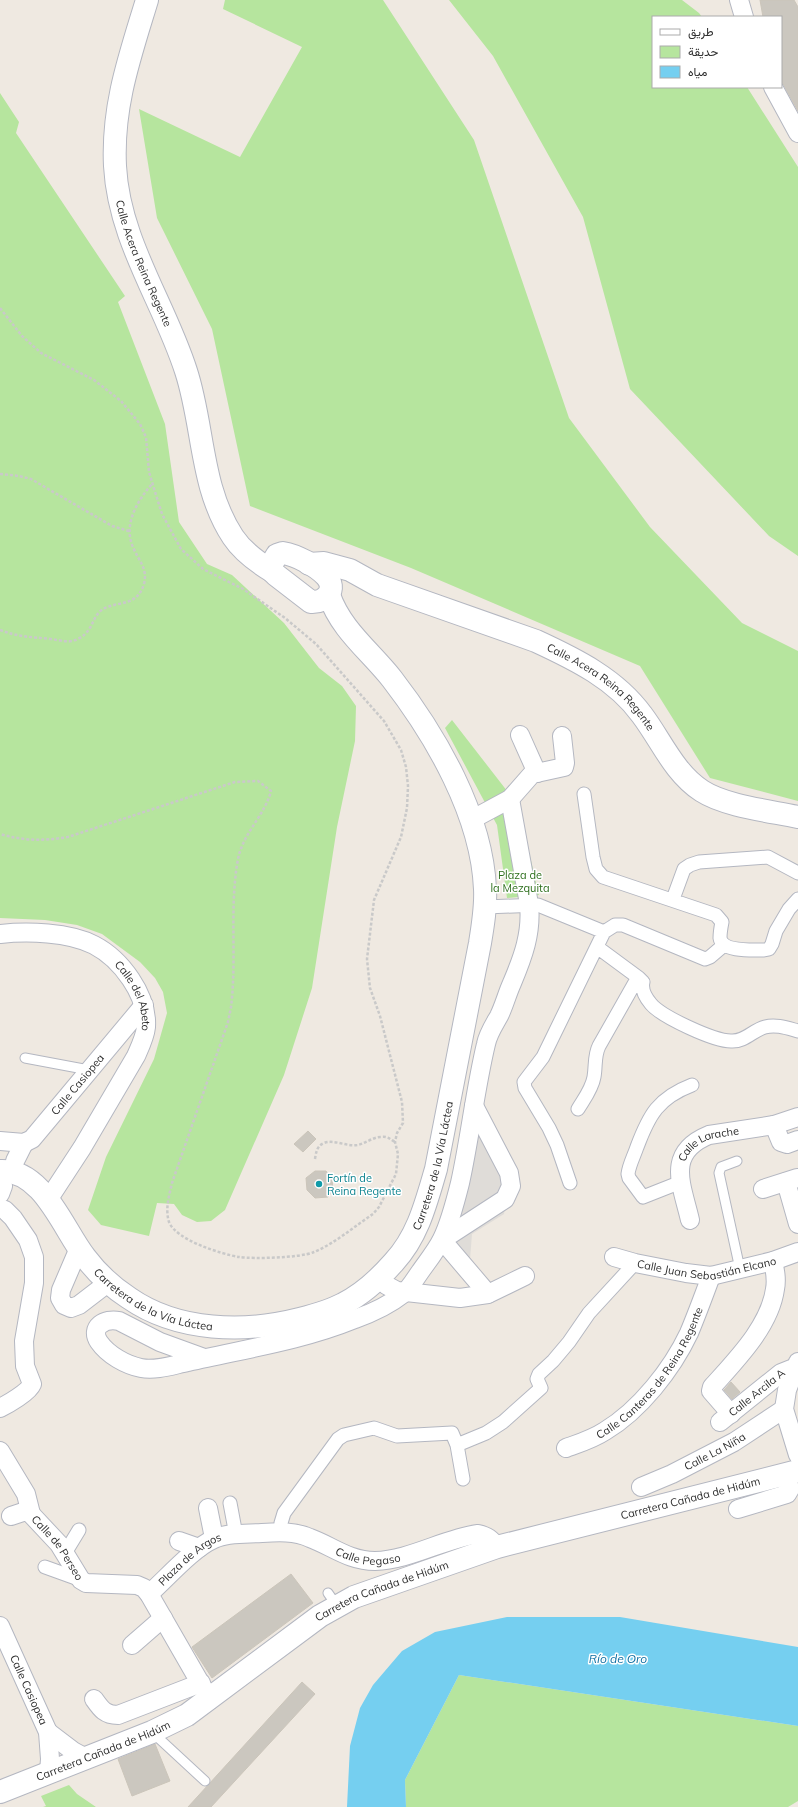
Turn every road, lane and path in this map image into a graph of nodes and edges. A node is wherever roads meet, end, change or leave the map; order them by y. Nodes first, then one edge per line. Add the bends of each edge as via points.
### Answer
1 (147, 0) edge
2 (774, 88) edge
3 (798, 133) edge
4 (0, 308) edge
5 (0, 474) edge
6 (152, 483) junction
7 (130, 531) junction
8 (277, 562) junction
9 (309, 564) junction
10 (377, 585) junction
11 (324, 596) junction
12 (0, 630) edge
13 (520, 735) dead end
14 (562, 736) dead end
15 (537, 773) junction
16 (584, 794) dead end
17 (510, 799) junction
18 (798, 817) edge
19 (471, 820) junction
20 (0, 834) edge
21 (798, 873) edge
22 (673, 899) junction
23 (798, 900) edge
24 (529, 904) junction
25 (485, 907) junction
26 (604, 932) junction
27 (0, 934) edge
28 (724, 944) junction
29 (597, 947) junction
30 (639, 978) junction
31 (144, 1006) junction
32 (798, 1031) edge
33 (25, 1058) dead end
34 (89, 1070) junction
35 (692, 1085) dead end
36 (474, 1106) junction
37 (578, 1109) dead end
38 (798, 1117) edge
39 (774, 1125) junction
40 (798, 1140) edge
41 (0, 1141) edge
42 (395, 1142) junction
43 (24, 1143) junction
44 (315, 1158) dead end
45 (737, 1161) dead end
46 (5, 1178) edge
47 (792, 1180) edge
48 (681, 1182) junction
49 (570, 1183) dead end
50 (763, 1189) dead end
51 (48, 1200) junction
52 (0, 1208) edge
53 (690, 1220) dead end
54 (798, 1224) edge
55 (442, 1240) junction
56 (79, 1248) junction
57 (798, 1252) edge
58 (614, 1257) dead end
59 (773, 1261) junction
60 (635, 1263) junction
61 (740, 1269) junction
62 (525, 1276) dead end
63 (711, 1276) junction
64 (379, 1278) junction
65 (108, 1282) junction
66 (405, 1292) junction
67 (488, 1294) junction
68 (237, 1328) junction
69 (238, 1350) junction
70 (204, 1358) junction
71 (796, 1366) edge
72 (0, 1408) edge
73 (784, 1409) junction
74 (457, 1444) junction
75 (566, 1448) dead end
76 (0, 1451) edge
77 (798, 1455) edge
78 (792, 1472) edge
79 (463, 1480) dead end
80 (641, 1487) dead end
81 (230, 1503) dead end
82 (208, 1508) dead end
83 (738, 1509) dead end
84 (31, 1514) junction
85 (11, 1516) dead end
86 (79, 1530) dead end
87 (280, 1532) junction
88 (236, 1534) junction
89 (214, 1538) junction
90 (179, 1541) dead end
91 (497, 1547) junction
92 (199, 1548) junction
93 (65, 1553) junction
94 (45, 1567) dead end
95 (81, 1580) junction
96 (149, 1594) junction
97 (163, 1618) junction
98 (0, 1626) edge
99 (132, 1644) dead end
100 (205, 1692) junction
101 (94, 1699) dead end
102 (48, 1732) junction
103 (152, 1732) junction
104 (86, 1758) junction
105 (49, 1773) junction
106 (205, 1781) dead end
107 (0, 1792) edge

1 - 8 street, Calle Acera Reina Regente via 116,111 115,160 124,222 186,370 208,480 225,521 233,536 257,562
2 - 3 street
4 - 6 path via 22,336 41,354 94,380 132,414 146,437
5 - 7 path via 31,479 106,523
6 - 7 path via 135,509
6 - 42 path via 162,514 181,549 203,569 242,589 286,618 316,644 360,690 384,721 401,750 408,786 407,808 401,837 374,900 367,959 370,988 380,1016 402,1102 403,1123 397,1132
7 - 12 path via 133,548 144,567 145,575 141,590 131,601 96,615 85,634 73,641 19,637
8 - 9 street via 288,554
8 - 11 street via 276,575
9 - 10 street, Calle Acera Reina Regente via 324,563 350,570
9 - 11 street via 327,577 330,583
10 - 11 street, Calle Acera Reina Regente via 354,583
10 - 18 street, Calle Acera Reina Regente via 536,642 593,669 641,713 674,763 691,783 703,792 716,798
11 - 19 street, Carretera de la Vía Láctea via 346,629 413,707 449,767
13 - 15 street
14 - 15 street via 564,767
15 - 17 street via 527,778
16 - 22 street via 596,869 603,877
17 - 19 street
17 - 24 street
19 - 25 street, Carretera de la Vía Láctea via 480,855
20 - 42 path via 40,840 68,837 235,782 258,781 271,791 268,803 248,832 238,858 234,889 232,994 228,1022 172,1183 166,1208 170,1223 181,1234 216,1251 240,1257 293,1257 315,1252 373,1214 379,1207 396,1174 398,1154
21 - 22 street via 768,857 699,862 684,869
22 - 28 street via 719,917 722,922 720,939
23 - 28 street via 776,931 769,948 729,948
24 - 25 street
24 - 26 street via 538,905
24 - 36 street via 531,919 525,952 486,1041
25 - 64 street, Carretera de la Vía Láctea via 436,1169 418,1226 395,1262
26 - 28 street via 615,924 623,925 705,959
26 - 29 street
27 - 31 street, Calle del Abeto via 45,933 94,945 114,960 127,975
29 - 30 street
29 - 49 street via 543,1057 524,1082 557,1145
30 - 32 street via 643,982 642,990 651,1004 661,1012 714,1038 731,1042 764,1027 776,1026
30 - 37 street via 595,1054 594,1078
31 - 34 street, Calle Casiopea
31 - 51 street, Calle del Abeto via 146,1028 136,1056
33 - 34 lane
34 - 43 street, Calle Casiopea via 32,1139
35 - 48 street via 664,1099 653,1111 628,1174 628,1178 643,1197
36 - 55 street via 460,1185
36 - 55 street via 509,1173 511,1186 505,1199
38 - 39 street, Calle Larache
39 - 40 street via 781,1142 787,1144
39 - 48 street, Calle Larache via 709,1135 699,1139 688,1148 681,1159
41 - 43 street
42 - 44 path via 387,1137 380,1137 358,1145 329,1142 317,1148
43 - 46 street
45 - 61 lane via 721,1167 720,1173
46 - 51 street, Carretera de la Vía Láctea via 19,1174 34,1183
47 - 50 street
47 - 54 street
48 - 53 street, Calle Larache
51 - 56 street, Carretera de la Vía Láctea
52 - 72 street via 13,1218 28,1240 34,1257 34,1283 24,1341 26,1366 32,1384 17,1398
55 - 66 street
55 - 67 street
56 - 65 street, Carretera de la Vía Láctea
56 - 65 street via 66,1279 83,1290 88,1298
57 - 59 street, Calle Juan Sebastián Elcano
58 - 60 street, Calle Juan Sebastián Elcano
59 - 61 street, Calle Juan Sebastián Elcano
59 - 71 street, Calle Arcila A via 776,1274 775,1288 766,1315 749,1344 711,1391 725,1418 781,1373
60 - 63 street, Calle Juan Sebastián Elcano
60 - 74 street via 589,1313 553,1361 539,1374 541,1388 486,1433
61 - 63 street, Calle Juan Sebastián Elcano
62 - 67 street
63 - 75 street, Calle Canteras de Reina Regente via 689,1332 661,1378 643,1399 606,1431
64 - 66 street via 386,1285
64 - 68 street, Carretera de la Vía Láctea via 343,1304 315,1315 278,1324
65 - 68 street, Carretera de la Vía Láctea via 130,1299 156,1313 200,1324
66 - 67 street via 460,1298
66 - 69 street via 368,1314 326,1331 282,1343
68 - 69 street
69 - 70 street
70 - 70 street via 160,1342 119,1321 111,1319 98,1326 98,1341 114,1357 143,1369
71 - 73 street via 784,1401
73 - 77 street
73 - 80 street, Calle La Niña via 734,1442
74 - 79 street
74 - 87 street via 453,1435 449,1433 397,1436 374,1428 344,1435 338,1439 284,1513
76 - 84 street via 26,1494
78 - 83 street via 787,1494
78 - 91 street, Carretera Cañada de Hidúm
81 - 88 street
82 - 89 street
84 - 85 street, Calle de Perseo via 26,1511
84 - 93 street, Calle de Perseo
86 - 93 street
87 - 88 street, Calle Pegaso
87 - 91 street, Calle Pegaso via 309,1537 335,1551 375,1561 478,1534 492,1540
88 - 89 street, Plaza de Argos
89 - 92 street, Plaza de Argos
90 - 92 street
91 - 100 street, Carretera Cañada de Hidúm via 354,1597 332,1599 298,1632
92 - 96 street, Plaza de Argos
93 - 95 street, Calle de Perseo
94 - 95 street
95 - 96 street, Calle de Perseo via 92,1584 137,1585
96 - 97 street
97 - 99 street
97 - 100 street
98 - 102 street, Calle Casiopea
100 - 101 street via 118,1715 110,1715 103,1711
100 - 103 street, Carretera Cañada de Hidúm via 187,1715
102 - 104 street, Calle Casiopea
102 - 105 street, Calle Casiopea
103 - 104 street, Carretera Cañada de Hidúm
103 - 106 lane
104 - 105 street, Carretera Cañada de Hidúm
105 - 107 street, Carretera Cañada de Hidúm

